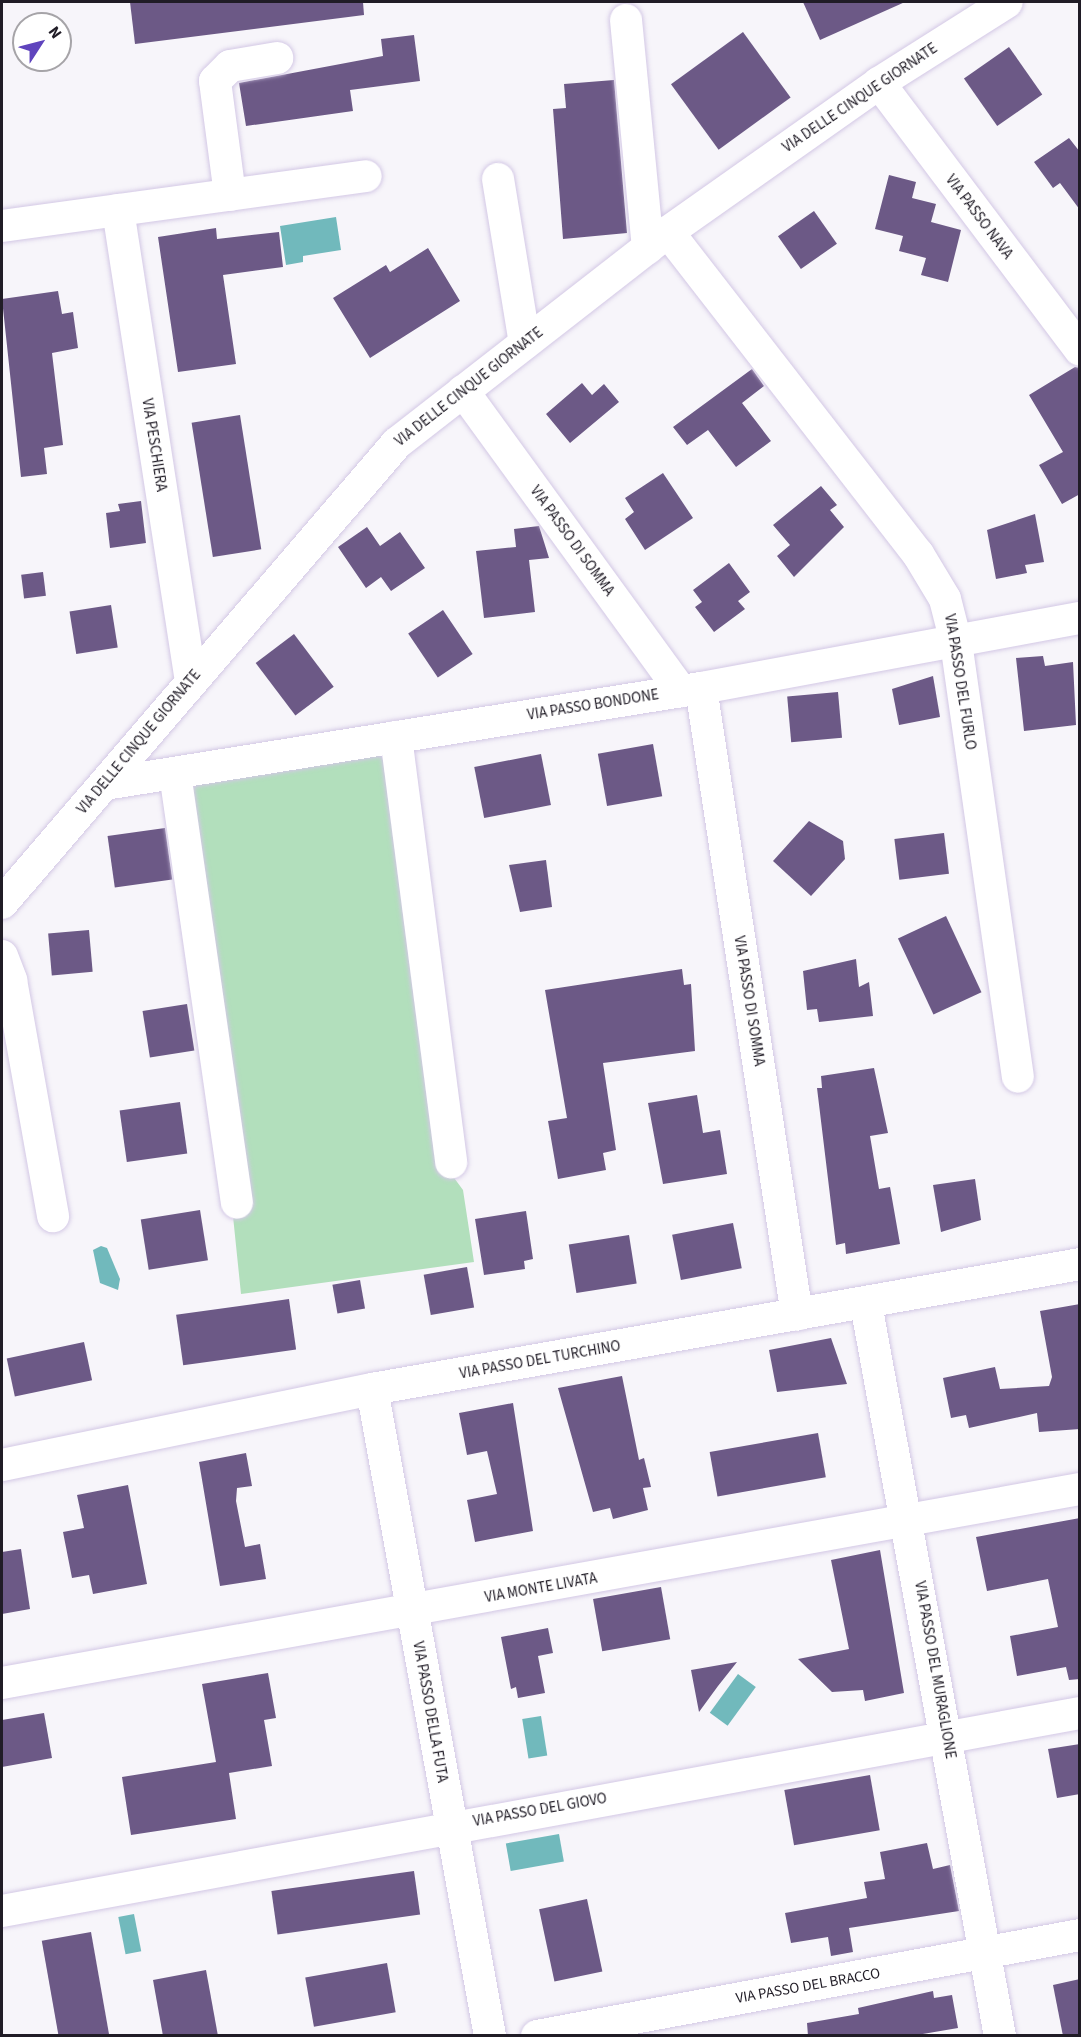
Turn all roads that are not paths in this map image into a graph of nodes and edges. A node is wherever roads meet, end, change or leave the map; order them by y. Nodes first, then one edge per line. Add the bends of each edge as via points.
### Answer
1 (1007, 2) edge
2 (626, 20) dead end
3 (277, 58) dead end
4 (879, 83) junction
5 (366, 176) dead end
6 (498, 179) dead end
7 (230, 195) junction
8 (118, 210) junction
9 (2, 226) edge
10 (658, 240) junction
11 (525, 343) junction
12 (1080, 350) edge
13 (463, 392) junction
14 (1080, 618) edge
15 (956, 642) junction
16 (191, 680) junction
17 (691, 689) junction
18 (396, 737) junction
19 (175, 773) junction
20 (105, 784) junction
21 (2, 903) edge
22 (2, 956) edge
23 (1018, 1077) dead end
24 (451, 1162) dead end
25 (237, 1203) dead end
26 (53, 1216) dead end
27 (1080, 1264) edge
28 (866, 1305) junction
29 (796, 1315) junction
30 (372, 1389) junction
31 (2, 1465) edge
32 (1080, 1489) edge
33 (908, 1522) junction
34 (412, 1610) junction
35 (2, 1683) edge
36 (1080, 1713) edge
37 (948, 1737) junction
38 (451, 1826) junction
39 (2, 1911) edge
40 (1080, 1935) edge
41 (986, 1953) junction
42 (490, 2036) edge
43 (537, 2036) edge
44 (1000, 2036) edge

1 - 4 street, VIA DELLE CINQUE GIORNATE
2 - 10 street
3 - 7 street via 230,66 215,81
4 - 10 street, VIA DELLE CINQUE GIORNATE
4 - 12 street, VIA PASSO NAVA
5 - 7 street
6 - 11 street
7 - 8 street
8 - 9 street
8 - 16 street, VIA PESCHIERA
10 - 11 street, VIA DELLE CINQUE GIORNATE
10 - 15 street, VIA PASSO DEL FURLO via 925,563 947,605
11 - 13 street, VIA DELLE CINQUE GIORNATE
13 - 16 street, VIA DELLE CINQUE GIORNATE via 385,454
13 - 17 street, VIA PASSO DI SOMMA
14 - 15 street, VIA PASSO BONDONE
15 - 17 street, VIA PASSO BONDONE
15 - 23 street, VIA PASSO DEL FURLO
16 - 20 street, VIA DELLE CINQUE GIORNATE
17 - 18 street, VIA PASSO BONDONE
17 - 29 street, VIA PASSO DI SOMMA
18 - 19 street, VIA PASSO BONDONE
18 - 24 street
19 - 20 street, VIA PASSO BONDONE
19 - 25 street
20 - 21 street, VIA DELLE CINQUE GIORNATE
22 - 26 street via 10,980
27 - 28 street, VIA PASSO DEL TURCHINO
28 - 29 street, VIA PASSO DEL TURCHINO
28 - 33 street, VIA PASSO DEL MURAGLIONE
29 - 30 street, VIA PASSO DEL TURCHINO
30 - 31 street, VIA PASSO DEL TURCHINO
30 - 34 street, VIA PASSO DELLA FUTA
32 - 33 street, VIA MONTE LIVATA
33 - 34 street, VIA MONTE LIVATA
33 - 37 street, VIA PASSO DEL MURAGLIONE
34 - 35 street, VIA MONTE LIVATA
34 - 38 street, VIA PASSO DELLA FUTA
36 - 37 street, VIA PASSO DEL GIOVO
37 - 38 street, VIA PASSO DEL GIOVO
37 - 41 street, VIA PASSO DEL MURAGLIONE
38 - 39 street, VIA PASSO DEL GIOVO
38 - 42 street, VIA PASSO DELLA FUTA
40 - 41 street, VIA PASSO DEL BRACCO
41 - 43 street, VIA PASSO DEL BRACCO
41 - 44 street, VIA PASSO DEL MURAGLIONE

